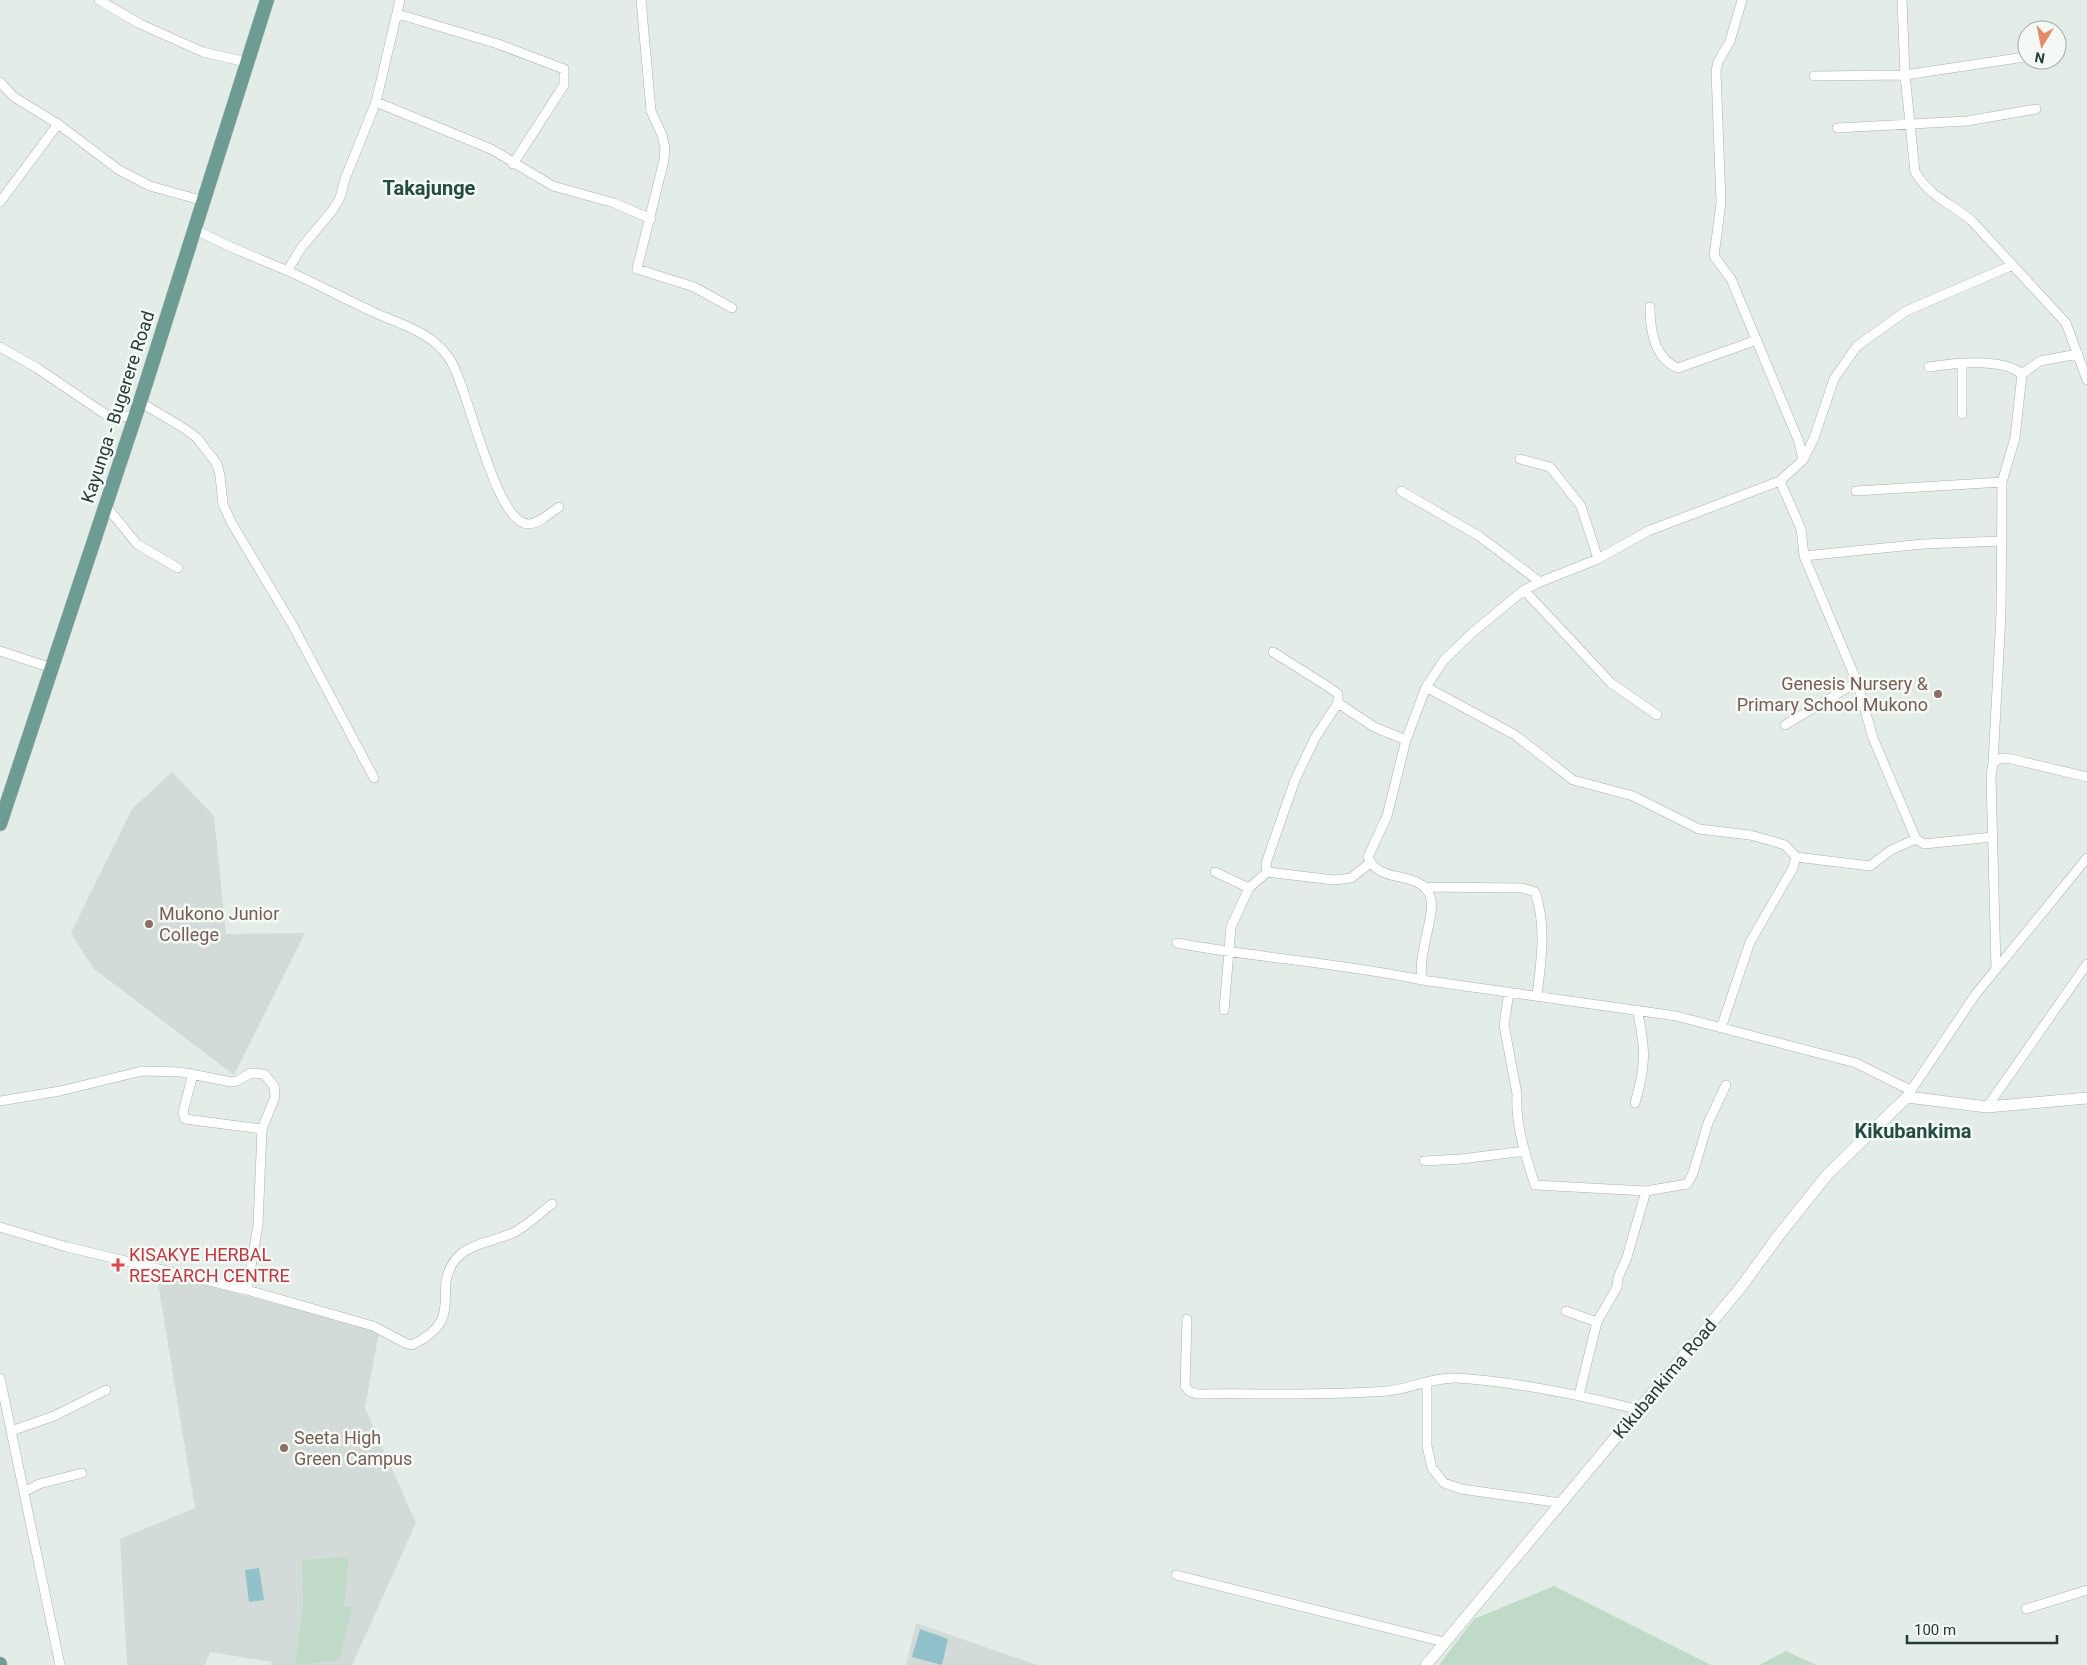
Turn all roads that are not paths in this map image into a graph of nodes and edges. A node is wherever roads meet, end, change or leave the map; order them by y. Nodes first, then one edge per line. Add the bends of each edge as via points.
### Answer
1 (99, 0) edge
2 (266, 0) edge
3 (400, 0) edge
4 (641, 0) edge
5 (1742, 0) edge
6 (1902, 0) edge
7 (398, 14) junction
8 (2017, 58) edge
9 (246, 62) junction
10 (1905, 75) junction
11 (1814, 76) dead end
12 (0, 82) edge
13 (376, 102) junction
14 (2036, 109) dead end
15 (58, 124) junction
16 (1910, 124) junction
17 (1837, 128) dead end
18 (513, 164) junction
19 (204, 201) junction
20 (0, 202) edge
21 (651, 219) junction
22 (195, 229) junction
23 (2014, 265) junction
24 (288, 271) junction
25 (1650, 307) dead end
26 (732, 308) dead end
27 (1757, 340) junction
28 (0, 347) edge
29 (2078, 354) junction
30 (1962, 362) junction
31 (1929, 368) dead end
32 (2022, 374) junction
33 (2087, 380) edge
34 (138, 408) junction
35 (1962, 414) dead end
36 (1520, 459) dead end
37 (1803, 460) junction
38 (1780, 481) junction
39 (2002, 482) junction
40 (1401, 491) dead end
41 (1856, 491) dead end
42 (106, 506) junction
43 (559, 507) dead end
44 (2001, 541) junction
45 (1804, 556) junction
46 (1598, 559) junction
47 (178, 568) dead end
48 (1540, 582) junction
49 (1524, 590) junction
50 (0, 651) edge
51 (1273, 652) dead end
52 (52, 668) junction
53 (1857, 682) junction
54 (1426, 687) junction
55 (1338, 703) junction
56 (1657, 715) dead end
57 (1786, 725) dead end
58 (1406, 740) junction
59 (1993, 763) junction
60 (2087, 777) edge
61 (374, 778) dead end
62 (0, 824) edge
63 (1992, 837) junction
64 (1916, 840) junction
65 (1796, 857) junction
66 (2087, 858) edge
67 (1370, 863) junction
68 (1215, 872) dead end
69 (1267, 872) junction
70 (1425, 887) junction
71 (1249, 888) junction
72 (1177, 942) dead end
73 (1228, 952) junction
74 (2087, 964) edge
75 (1996, 968) junction
76 (1422, 980) junction
77 (1509, 992) junction
78 (1537, 996) junction
79 (1224, 1010) dead end
80 (1637, 1010) junction
81 (1721, 1028) junction
82 (193, 1074) junction
83 (1726, 1084) dead end
84 (1908, 1094) junction
85 (2087, 1098) edge
86 (0, 1101) edge
87 (1635, 1103) dead end
88 (1987, 1106) junction
89 (262, 1129) junction
90 (1524, 1151) junction
91 (1424, 1161) dead end
92 (1646, 1191) junction
93 (552, 1204) dead end
94 (0, 1227) edge
95 (246, 1290) junction
96 (1566, 1311) dead end
97 (1187, 1319) dead end
98 (1597, 1322) junction
99 (0, 1378) edge
100 (1427, 1383) junction
101 (106, 1390) dead end
102 (1579, 1394) junction
103 (1640, 1410) junction
104 (11, 1431) junction
105 (82, 1473) dead end
106 (24, 1492) junction
107 (1561, 1503) junction
108 (1176, 1575) dead end
109 (2087, 1590) edge
110 (2026, 1609) dead end
111 (1444, 1642) junction
112 (60, 1665) edge
113 (1426, 1665) edge

1 - 9 street via 140,24 203,52
2 - 9 main road, Kayunga - Bugerere Road
3 - 7 street
4 - 21 street via 651,111 665,147
5 - 27 street via 1730,41 1716,71 1721,203 1714,256 1731,279
6 - 10 street
7 - 13 street
7 - 18 street via 498,44 564,69 564,85
8 - 10 street
9 - 19 main road, Kayunga - Bugerere Road
10 - 11 street
10 - 16 street
12 - 15 street via 14,97
13 - 18 street via 484,146
13 - 24 street via 340,198 301,248
14 - 16 street via 1967,121
15 - 19 street via 137,180
15 - 20 street
16 - 17 street
16 - 23 street via 1915,172 1924,185 1939,200 1958,209 1972,221
18 - 21 street via 553,186 614,203
19 - 22 main road, Kayunga - Bugerere Road
21 - 26 street via 637,269 694,287
22 - 24 street via 226,247
22 - 34 main road, Kayunga - Bugerere Road
23 - 29 street via 2066,323
23 - 37 street via 1906,311 1857,346 1834,379
24 - 43 street via 417,329 432,339 458,376 507,508 520,522 528,524
25 - 27 street via 1650,324 1657,349 1669,365 1678,368
27 - 37 street
28 - 34 street via 105,414 116,418
29 - 32 street via 2040,361
29 - 33 street
30 - 31 street
30 - 32 street via 2017,369
30 - 35 street
32 - 39 street via 2015,438
34 - 42 main road, Kayunga - Bugerere Road
34 - 61 street via 191,434 217,464 223,504 231,522 292,624
36 - 46 street via 1550,467 1581,506
37 - 38 street
38 - 45 street via 1801,528
38 - 46 street via 1648,531
39 - 41 street
39 - 44 street
40 - 48 street via 1479,536
42 - 47 street via 137,544
42 - 52 main road, Kayunga - Bugerere Road
44 - 45 street via 1923,544
44 - 59 street via 2001,614
45 - 53 street
46 - 48 street
48 - 49 street
49 - 54 street via 1444,660
49 - 56 street via 1611,683
50 - 52 street
51 - 55 street via 1338,694
52 - 62 main road, Kayunga - Bugerere Road
53 - 57 street
53 - 64 street via 1873,738
54 - 58 street
54 - 65 street via 1515,735 1573,780 1633,796 1699,829 1750,835 1785,845
55 - 58 street via 1374,727
55 - 69 street via 1315,738 1295,780 1266,863
58 - 67 street via 1387,816 1368,857
59 - 60 street via 2001,758 2012,759
59 - 63 street
63 - 64 street via 1924,844
63 - 75 street
64 - 65 street via 1891,850 1870,866
65 - 81 street via 1794,868 1750,942
66 - 75 street
67 - 69 street via 1351,878 1334,880
67 - 70 street via 1387,875 1412,880
68 - 71 street
69 - 71 street
70 - 76 street via 1432,906 1420,959
70 - 78 street via 1522,888 1535,892 1542,911 1543,941
71 - 73 street via 1230,927
72 - 73 street
73 - 76 street via 1382,971
73 - 79 street
74 - 88 street
75 - 84 street
76 - 77 street
77 - 78 street
77 - 90 street via 1504,1024
78 - 80 street
80 - 81 street
80 - 87 street via 1645,1042 1644,1075
81 - 84 street via 1856,1063
82 - 86 street via 142,1071 60,1091
82 - 89 street via 183,1112 185,1119
82 - 89 street via 231,1082 251,1073 264,1074 274,1086 275,1097
83 - 92 street via 1708,1123 1687,1184
84 - 88 street
84 - 103 street, Kikubankima Road via 1827,1175 1741,1288
85 - 88 street
89 - 95 street via 258,1224
90 - 91 street
90 - 92 street via 1535,1185
92 - 98 street via 1617,1287
93 - 95 street via 516,1231 462,1252 450,1268 446,1282 444,1319 412,1345 373,1326
94 - 95 street
96 - 98 street
97 - 100 street via 1185,1386 1198,1394 1321,1395 1405,1390
98 - 102 street
99 - 104 street
100 - 102 street via 1455,1378
100 - 107 street via 1428,1446 1432,1468 1444,1483 1461,1489
101 - 104 street via 54,1416
102 - 103 street
103 - 107 street, Kikubankima Road
104 - 106 street
105 - 106 street via 39,1484
106 - 112 street
107 - 111 street, Kikubankima Road
108 - 111 street
109 - 110 street
111 - 113 street, Kikubankima Road

